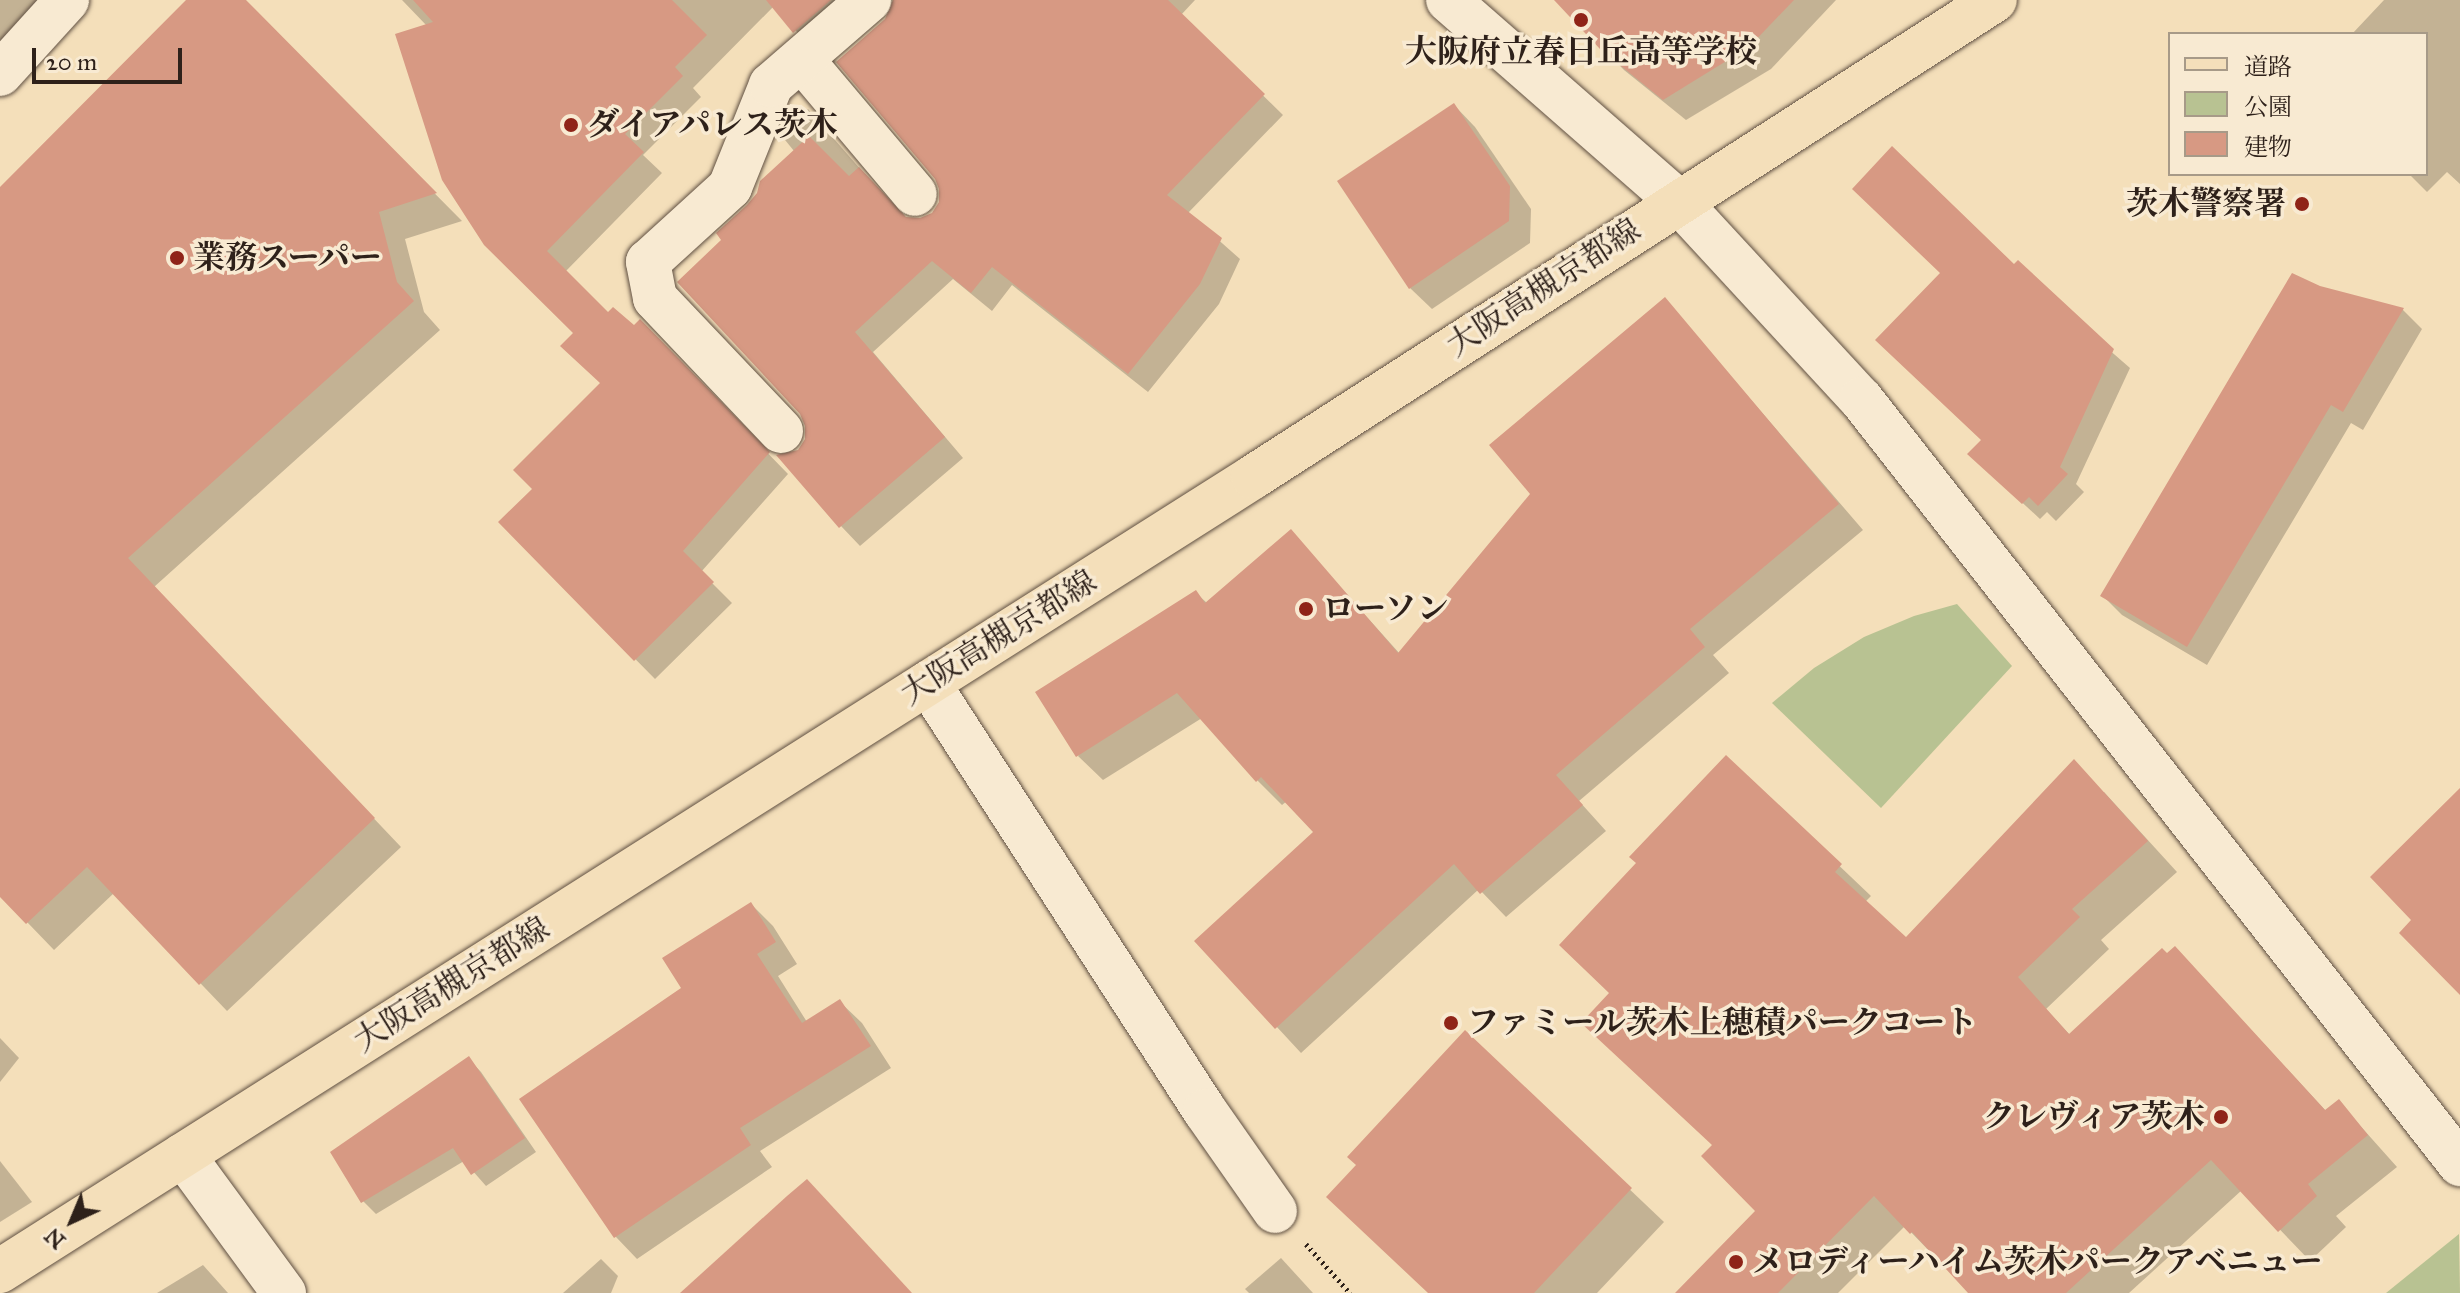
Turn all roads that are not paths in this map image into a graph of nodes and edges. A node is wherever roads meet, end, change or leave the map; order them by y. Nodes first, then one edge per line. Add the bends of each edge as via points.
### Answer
1 (67, 0) edge
2 (869, 0) edge
3 (1448, 0) edge
4 (1995, 0) edge
5 (802, 60) junction
6 (0, 74) edge
7 (915, 194) dead end
8 (1678, 201) junction
9 (781, 431) dead end
10 (928, 683) junction
11 (183, 1155) junction
12 (2460, 1164) edge
13 (1275, 1211) road end
14 (0, 1271) edge
15 (284, 1293) edge

1 - 6 street
2 - 5 street
3 - 8 street
4 - 8 main road, 大阪高槻京都線
5 - 7 street
5 - 9 street via 771,85 730,187 648,262 655,298
8 - 10 main road, 大阪高槻京都線
8 - 12 street via 1861,399
10 - 11 main road, 大阪高槻京都線
10 - 13 street
11 - 14 main road, 大阪高槻京都線
11 - 15 street

